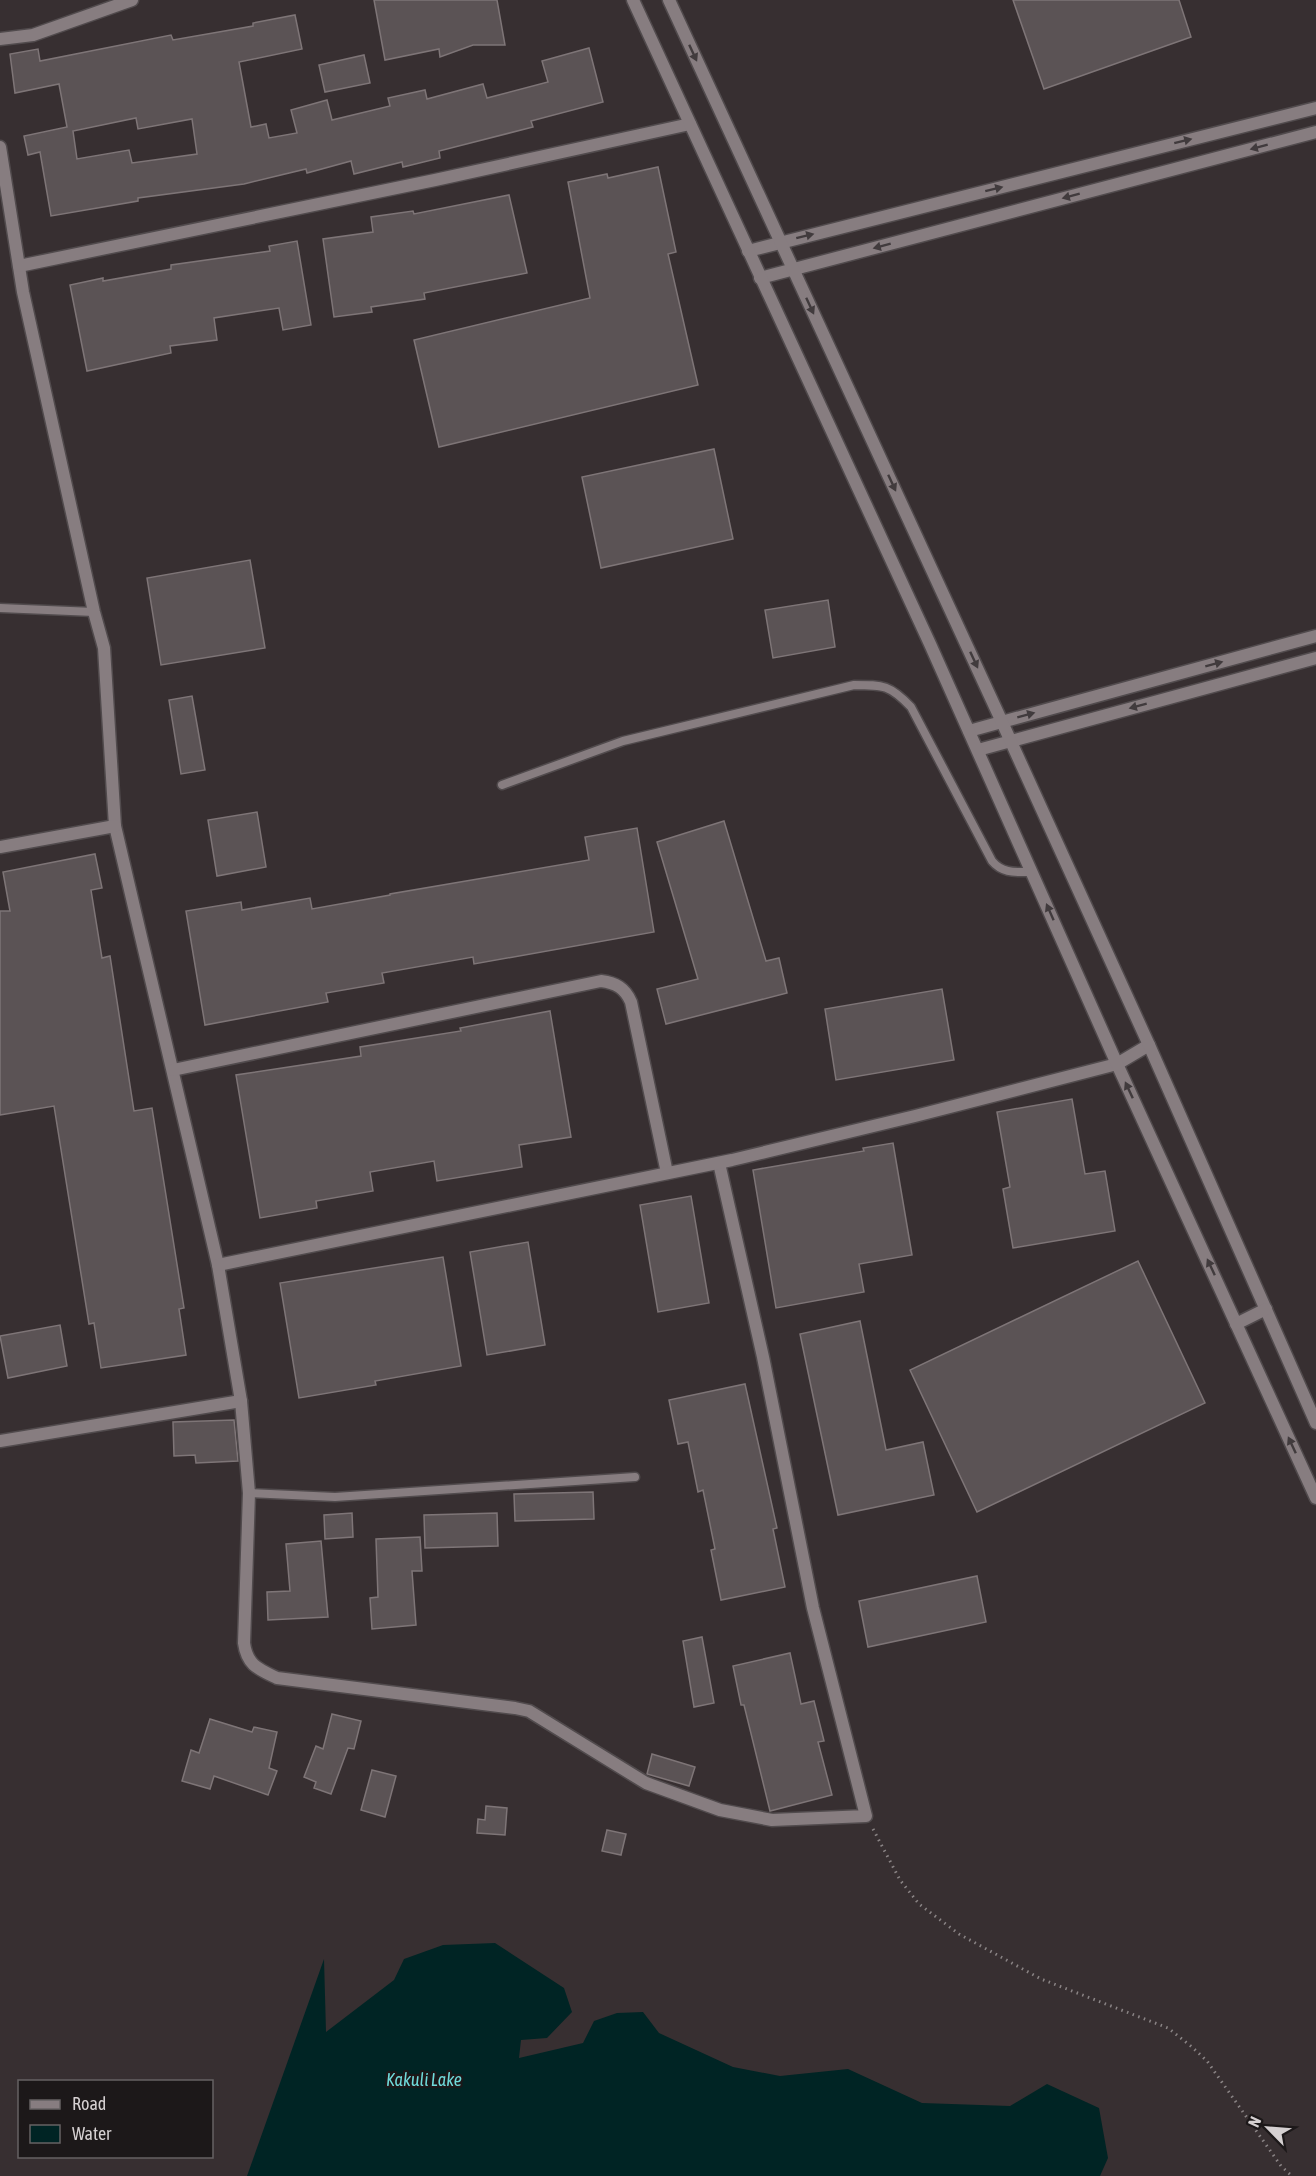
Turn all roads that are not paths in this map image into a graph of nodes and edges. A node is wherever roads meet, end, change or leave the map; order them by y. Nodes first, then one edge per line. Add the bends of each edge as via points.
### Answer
1 (132, 0) edge
2 (633, 0) edge
3 (669, 0) edge
4 (0, 39) edge
5 (1316, 108) edge
6 (690, 124) junction
7 (1316, 132) edge
8 (0, 147) edge
9 (782, 242) junction
10 (748, 250) junction
11 (19, 266) junction
12 (793, 270) junction
13 (760, 278) junction
14 (0, 608) edge
15 (94, 612) junction
16 (1316, 636) edge
17 (1316, 658) edge
18 (1002, 722) junction
19 (969, 731) junction
20 (1010, 741) junction
21 (978, 750) junction
22 (502, 785) dead end
23 (115, 826) junction
24 (0, 847) edge
25 (1032, 872) junction
26 (1149, 1045) junction
27 (1118, 1064) junction
28 (173, 1070) junction
29 (719, 1163) junction
30 (666, 1173) junction
31 (218, 1265) junction
32 (1266, 1309) junction
33 (1236, 1324) junction
34 (241, 1401) junction
35 (1316, 1423) edge
36 (0, 1441) edge
37 (635, 1477) dead end
38 (249, 1493) junction
39 (1316, 1498) edge

1 - 4 street via 33,35
2 - 6 street
3 -> 9 street
9 -> 5 street
6 - 10 street
6 - 11 street
7 -> 12 street
8 - 11 street
9 - 10 street
9 - 12 street
10 - 13 street
11 - 15 street
12 - 13 street
12 -> 18 street
13 - 19 street
14 - 15 lane
15 - 23 street via 104,648
18 -> 16 street
17 -> 20 street
18 - 19 street
18 - 20 street
19 - 21 street
20 - 21 street
20 - 26 street
21 - 25 street
22 - 25 lane via 624,741 854,685 878,685 895,691 911,707 992,861 1009,872
23 - 24 street
23 - 28 street
27 -> 25 street
26 - 27 street
26 - 32 street
27 - 29 street
33 -> 27 street
28 - 30 street via 611,982 622,987 631,1002
28 - 31 street
29 - 30 street
29 - 38 street via 813,1608 866,1816 772,1820 720,1810 646,1783 529,1711 277,1678 259,1669 248,1659 244,1643
30 - 31 street
31 - 34 street
32 - 33 street
32 - 35 street
39 -> 33 street
34 - 36 street
34 - 38 street
37 - 38 lane via 335,1497

